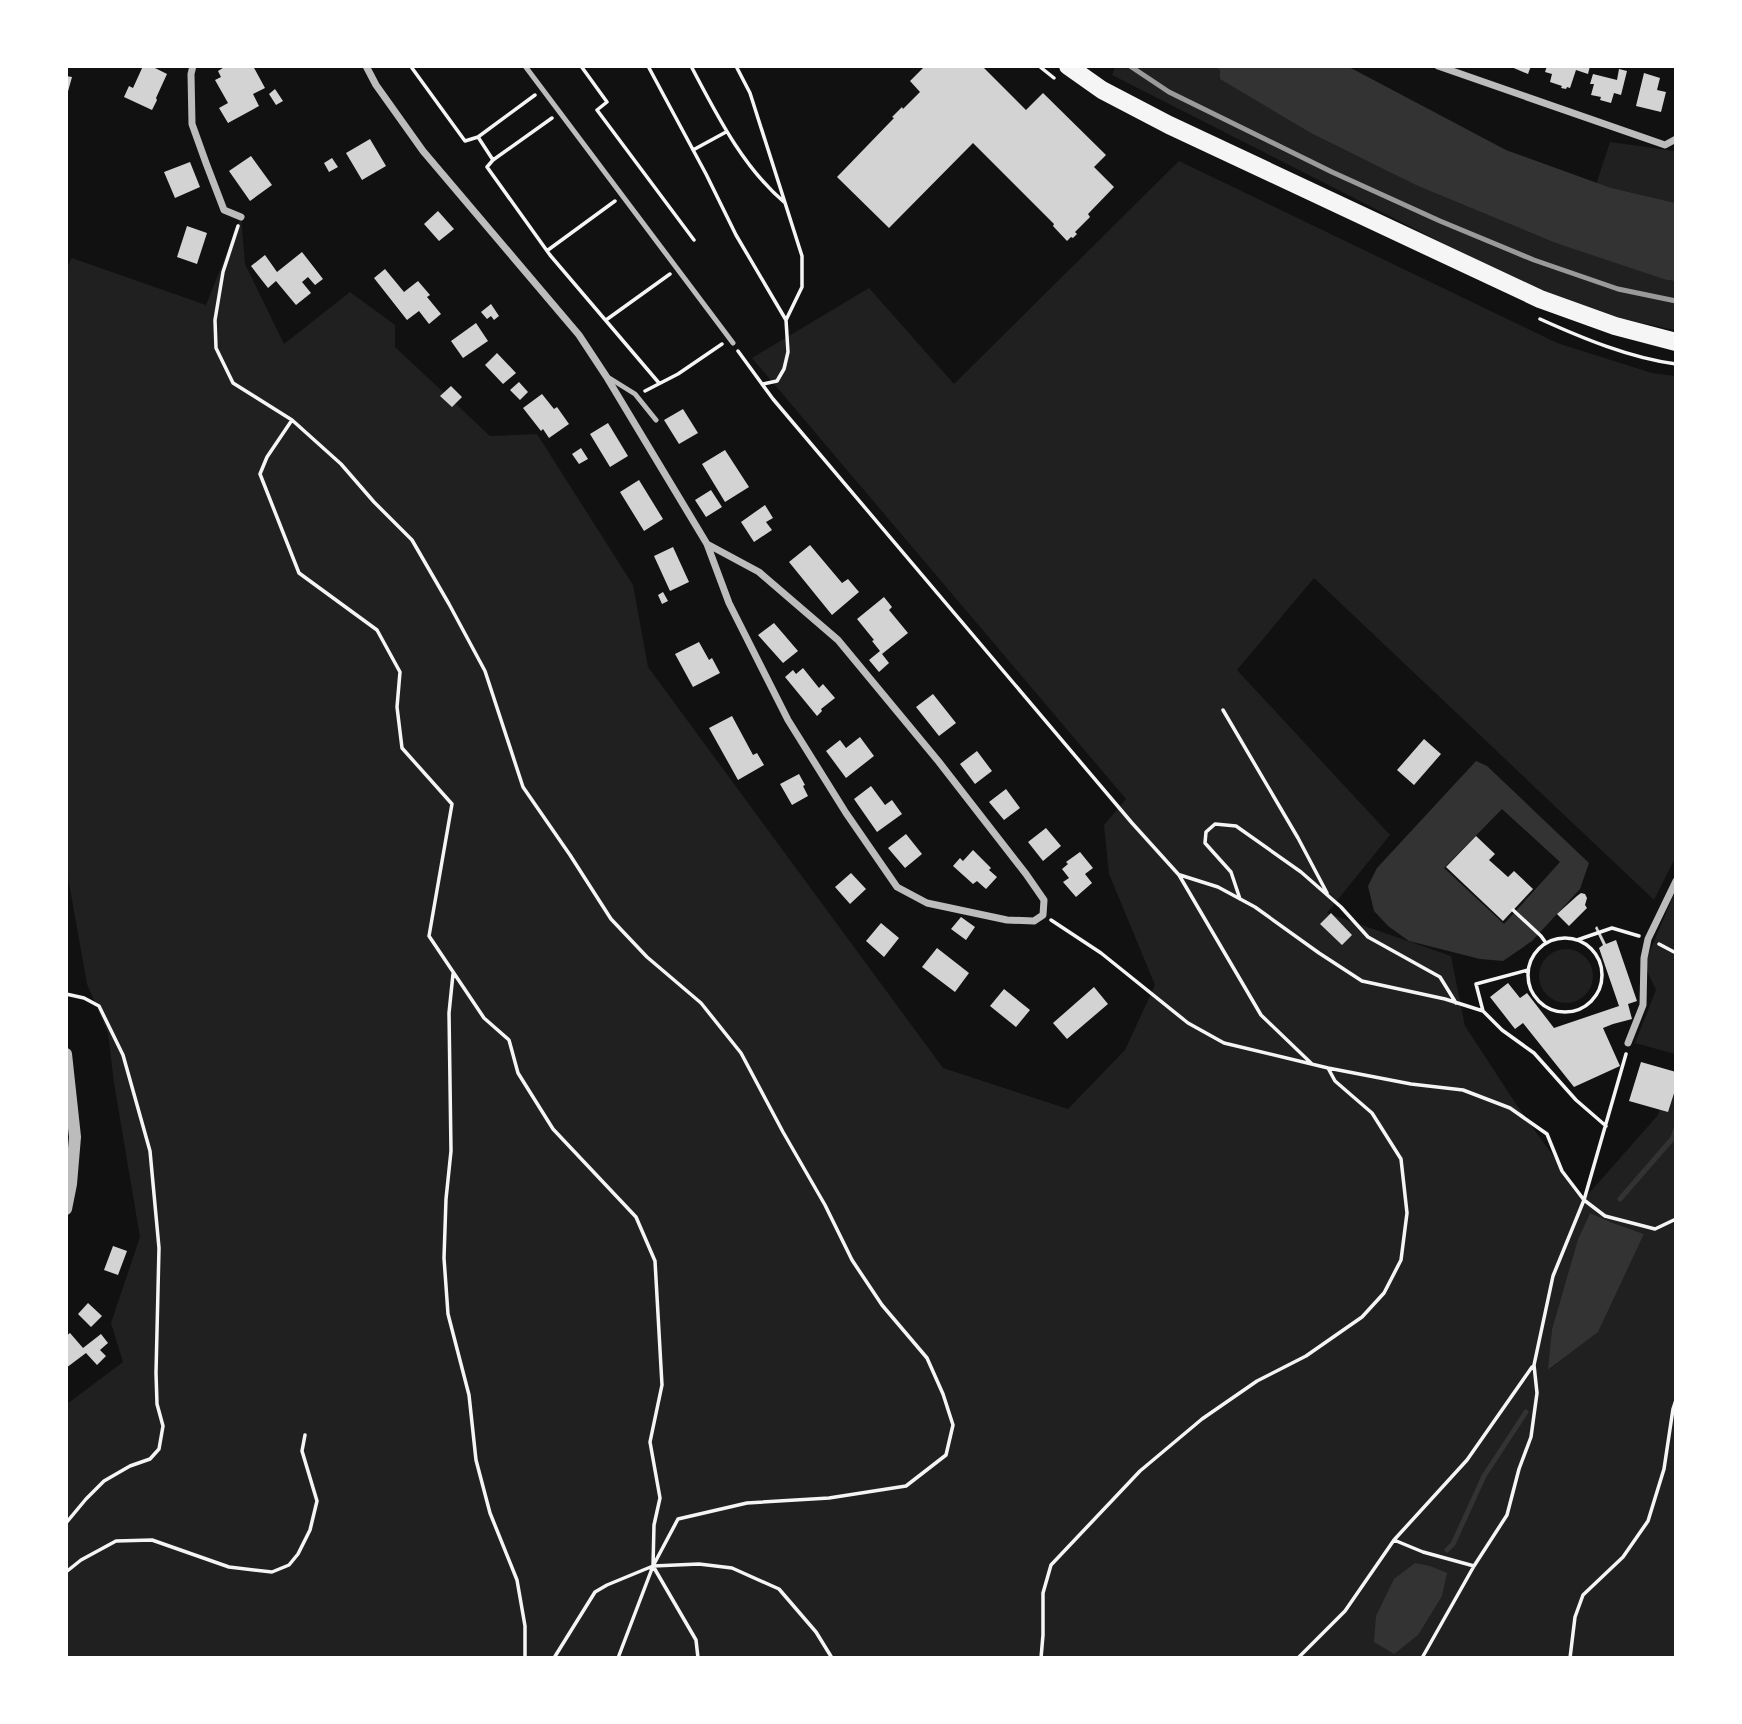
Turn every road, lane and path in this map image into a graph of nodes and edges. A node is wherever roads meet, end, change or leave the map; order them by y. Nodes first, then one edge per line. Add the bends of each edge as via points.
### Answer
1 (193, 66) edge
2 (366, 66) edge
3 (525, 66) edge
4 (581, 66) edge
5 (648, 66) edge
6 (691, 66) edge
7 (736, 66) edge
8 (1068, 66) edge
9 (1438, 66) edge
10 (412, 68) dead end
11 (542, 90) junction
12 (559, 113) junction
13 (726, 132) junction
14 (478, 137) junction
15 (1675, 139) edge
16 (693, 150) junction
17 (493, 160) junction
18 (623, 195) junction
19 (786, 203) junction
20 (241, 217) joint
21 (694, 240) dead end
22 (547, 250) junction
23 (677, 269) junction
24 (606, 320) junction
25 (786, 320) junction
26 (731, 341) junction
27 (1675, 342) edge
28 (606, 376) junction
29 (659, 383) junction
30 (763, 384) junction
31 (635, 394) junction
32 (292, 420) junction
33 (656, 420) dead end
34 (707, 544) junction
35 (1223, 710) dead end
36 (1179, 875) junction
37 (1675, 881) edge
38 (1328, 895) junction
39 (1240, 899) junction
40 (1513, 911) dead end
41 (1044, 915) junction
42 (1648, 939) junction
43 (1577, 940) junction
44 (1546, 943) junction
45 (1675, 953) edge
46 (1528, 970) junction
47 (453, 972) junction
48 (66, 994) edge
49 (1456, 1003) junction
50 (1483, 1011) junction
51 (1628, 1042) joint
52 (66, 1054) edge
53 (1312, 1064) junction
54 (1328, 1068) junction
55 (1606, 1126) junction
56 (1584, 1200) junction
57 (66, 1209) edge
58 (1675, 1219) edge
59 (1534, 1365) junction
60 (1675, 1400) edge
61 (305, 1435) dead end
62 (66, 1523) edge
63 (1394, 1540) junction
64 (653, 1566) junction
65 (1474, 1566) junction
66 (66, 1572) edge
67 (525, 1657) edge
68 (554, 1657) edge
69 (618, 1657) edge
70 (698, 1657) edge
71 (832, 1657) edge
72 (1041, 1657) edge
73 (1298, 1657) edge
74 (1422, 1657) edge
75 (1570, 1657) edge

1 - 20 street via 192,124 225,210
2 - 28 street via 423,151 579,335
3 - 11 lane
4 - 21 path via 607,102 597,110
5 - 16 path
6 - 13 path
7 - 19 path via 750,93
8 - 27 main road via 1102,90 1169,125 1540,299
9 - 15 street via 1665,145
10 - 14 path via 465,141
11 - 12 lane
11 - 14 path
12 - 17 path
12 - 18 lane
13 - 16 path
13 - 19 path via 766,187
14 - 17 path
16 - 25 path
17 - 22 path via 487,167
18 - 22 path
18 - 23 lane
19 - 25 path via 802,256 802,287
20 - 32 path via 223,272 215,320 216,348 233,383
22 - 24 path
23 - 24 path
23 - 26 lane
24 - 29 path
25 - 30 path via 784,369 777,381
26 - 29 path
26 - 30 path
28 - 31 lane
28 - 34 street
29 - 31 path
30 - 36 path
31 - 33 lane
32 - 47 path via 260,474 299,573 377,629 400,672 397,708 402,748 452,804 429,936
32 - 64 path via 341,464 412,541 485,670 523,787 611,919 701,1003 741,1053 852,1259 882,1306 927,1358 953,1425 946,1455 906,1486 747,1503 678,1518
34 - 41 street via 759,572 838,640 1026,874 1044,900
34 - 41 street via 729,603 788,720 897,887 928,903 1007,920 1034,922
35 - 38 path
36 - 39 path
36 - 53 path via 1261,1015
37 - 42 street
38 - 39 path via 1237,826 1215,824 1206,832 1205,843 1231,872
38 - 49 path via 1368,937 1440,977
39 - 49 path via 1362,981
40 - 44 path
41 - 53 path via 1101,953 1188,1023 1224,1043
42 - 43 path via 1612,928
42 - 45 path
42 - 51 street via 1643,1005
43 - 44 path
43 - 46 path via 1597,956 1601,968 1602,981 1590,1003 1566,1012 1542,1004 1529,983
44 - 46 path via 1531,959
46 - 50 path via 1476,984
47 - 64 path via 484,1018 509,1040 518,1073 553,1129 636,1217 655,1261 662,1385 650,1442 660,1497
47 - 67 path via 449,1013 452,1151 444,1258 448,1314 469,1395 476,1460 489,1513 517,1580
48 - 62 path via 99,1006 123,1055 150,1151 159,1248 157,1404 163,1426 159,1449 150,1459 104,1481
49 - 50 path
50 - 55 path via 1534,1053 1576,1101
51 - 55 path
52 - 57 street via 75,1137
53 - 54 path
54 - 56 path via 1463,1090 1510,1108 1547,1135 1562,1171
54 - 72 path via 1335,1081 1372,1113 1401,1159 1407,1213 1401,1260 1384,1293 1362,1317 1202,1419 1140,1471 1051,1565 1043,1593
55 - 56 path
56 - 58 path via 1605,1216 1655,1229
56 - 59 path via 1553,1276
59 - 63 path via 1466,1460
59 - 65 path via 1537,1393 1531,1437 1507,1515
60 - 75 path via 1664,1469 1648,1521 1623,1557 1583,1595
61 - 66 path via 302,1451 317,1501 310,1530 289,1565 272,1572 229,1567 152,1540 116,1542
63 - 65 path
63 - 73 path via 1345,1611
64 - 68 path via 596,1592
64 - 69 path
64 - 70 path via 696,1640
64 - 71 path via 732,1568 779,1589
65 - 74 path

